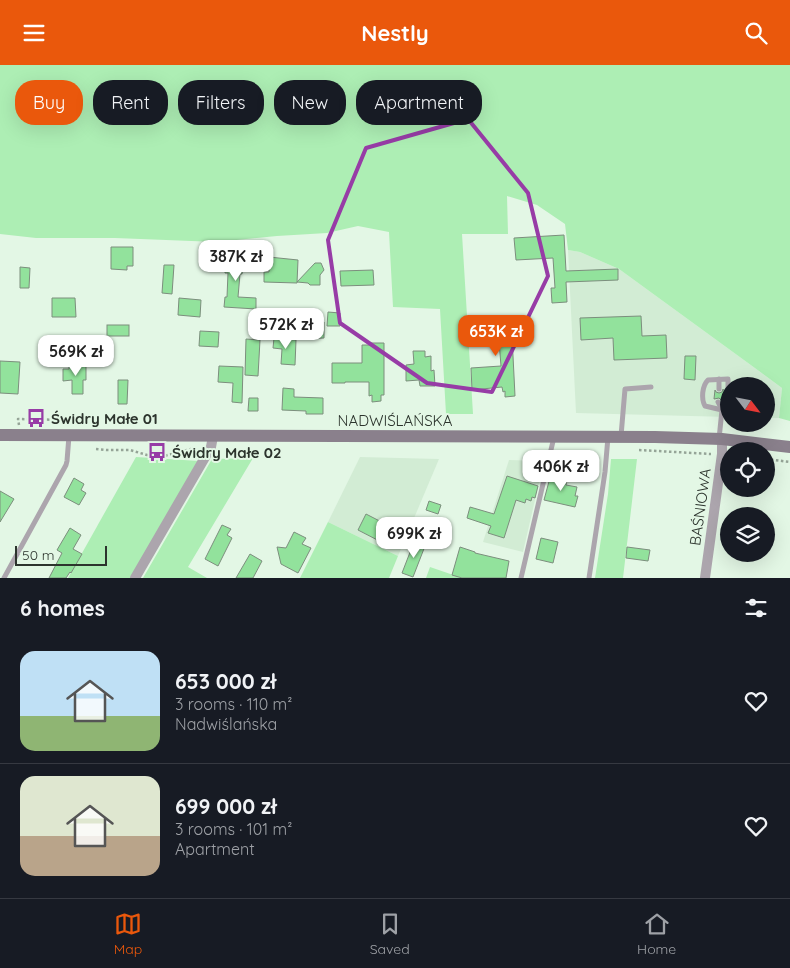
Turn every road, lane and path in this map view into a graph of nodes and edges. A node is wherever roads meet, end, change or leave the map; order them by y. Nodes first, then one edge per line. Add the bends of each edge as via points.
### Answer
1 (719, 379) joint
2 (651, 387) dead end
3 (719, 389) dead end
4 (718, 402) dead end
5 (720, 406) edge
6 (720, 410) edge
7 (721, 433) edge
8 (0, 435) edge
9 (69, 435) junction
10 (213, 436) junction
11 (554, 437) junction
12 (608, 437) junction
13 (622, 437) junction
14 (721, 439) junction
15 (89, 447) dead end
16 (790, 447) edge
17 (130, 450) dead end
18 (775, 460) edge
19 (790, 463) edge
20 (4, 578) edge
21 (135, 578) edge
22 (521, 578) edge
23 (588, 578) edge
24 (705, 578) edge

1 - 3 lane
1 - 6 lane via 705,383 703,402 707,407
2 - 13 lane via 625,389
4 - 5 lane
7 - 14 lane
8 - 9 main road, NADWIŚLAŃSKA
9 - 10 main road, NADWIŚLAŃSKA
9 - 20 lane via 66,465
10 - 11 main road, NADWIŚLAŃSKA
10 - 21 street via 211,447
11 - 12 main road, NADWIŚLAŃSKA
11 - 22 lane
12 - 13 main road, NADWIŚLAŃSKA
12 - 23 lane
13 - 14 main road, NADWIŚLAŃSKA
14 - 16 main road, NADWIŚLAŃSKA
14 - 24 street, BAŚNIOWA via 722,454
15 - 17 path
18 - 19 path

